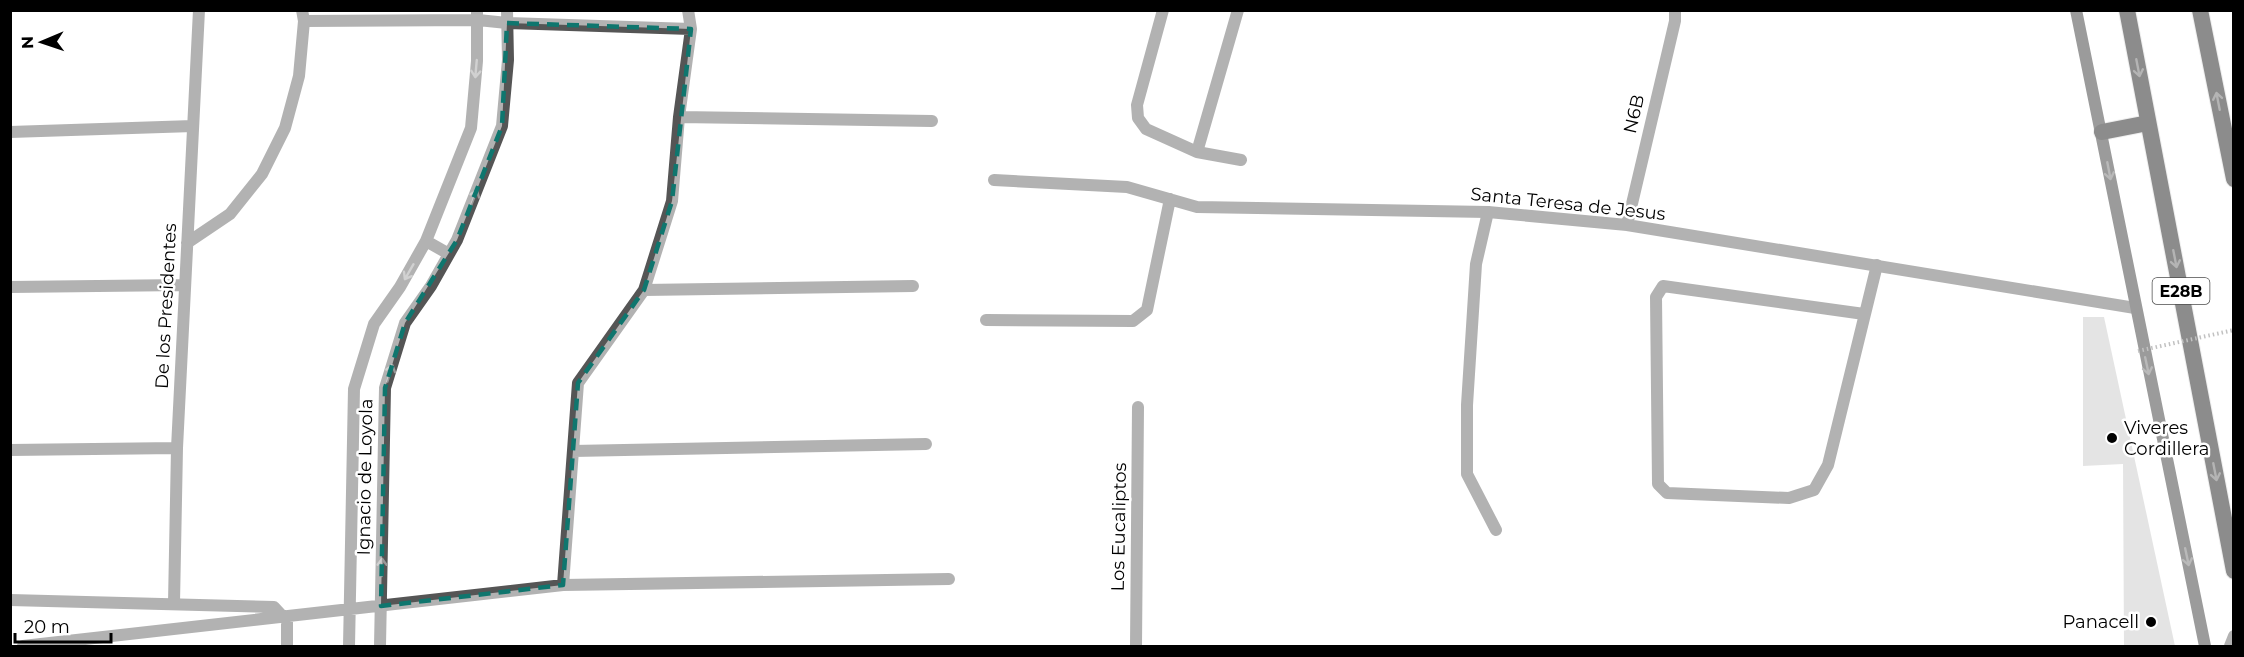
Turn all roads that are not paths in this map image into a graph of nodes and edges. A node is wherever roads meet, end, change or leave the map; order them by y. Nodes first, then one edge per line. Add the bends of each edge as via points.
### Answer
1 (199, 10) edge
2 (688, 10) edge
3 (1163, 10) edge
4 (1238, 10) edge
5 (1675, 10) edge
6 (2076, 10) edge
7 (2127, 10) edge
8 (2200, 10) edge
9 (478, 15) edge
10 (303, 16) edge
11 (507, 17) edge
12 (691, 28) junction
13 (679, 117) junction
14 (932, 121) dead end
15 (2148, 123) junction
16 (193, 126) junction
17 (10, 132) edge
18 (2102, 132) junction
19 (1197, 152) junction
20 (2231, 154) edge
21 (1241, 160) dead end
22 (994, 180) dead end
23 (2234, 180) edge
24 (1170, 199) junction
25 (1488, 212) junction
26 (1627, 225) junction
27 (426, 241) junction
28 (187, 243) junction
29 (449, 254) junction
30 (1877, 265) junction
31 (185, 285) junction
32 (913, 286) dead end
33 (10, 287) edge
34 (644, 290) junction
35 (2135, 309) junction
36 (1864, 314) junction
37 (986, 320) dead end
38 (1138, 407) dead end
39 (926, 444) dead end
40 (177, 448) junction
41 (10, 450) edge
42 (573, 451) junction
43 (1496, 530) dead end
44 (2234, 571) edge
45 (950, 579) dead end
46 (563, 585) junction
47 (10, 600) edge
48 (174, 603) junction
49 (2234, 636) edge
50 (23, 646) edge
51 (286, 646) edge
52 (349, 646) edge
53 (380, 646) edge
54 (1136, 646) edge
55 (2205, 646) edge
56 (2230, 646) edge

1 - 16 street, De los Presidentes
2 - 12 street
3 - 19 street via 1137,105 1138,118 1146,129
4 - 19 street
5 - 26 street, N6B
6 - 18 main road
7 -> 15 highway, E28B
20 -> 8 highway
9 - 10 street
9 - 11 street
9 -> 27 street, Ignacio de Loyola via 471,128
10 - 28 street via 298,76 285,128 262,174 230,214
11 - 12 street
29 -> 11 street, Ignacio de Loyola via 502,126
12 - 13 street
13 - 14 street
13 - 34 street via 672,201
15 - 18 highway
15 -> 44 highway, E28B
16 - 17 street
16 - 28 street, De los Presidentes
18 -> 35 main road
19 - 21 street
20 - 23 highway
22 - 24 street, Santa Teresa de Jesus via 1127,187
24 - 25 street, Santa Teresa de Jesus via 1197,207
24 - 37 street via 1147,310 1133,321
25 - 26 street, Santa Teresa de Jesus
25 - 43 street via 1476,264 1467,474
26 - 30 street, Santa Teresa de Jesus
27 - 29 street
27 -> 52 street, Ignacio de Loyola via 374,324 354,390
28 - 31 street, De los Presidentes
53 -> 29 street, Ignacio de Loyola via 385,388 405,323
30 - 35 street, Santa Teresa de Jesus
30 - 36 street
31 - 33 street
31 - 40 street, De los Presidentes
32 - 34 street
34 - 42 street via 578,383
35 -> 55 main road
36 - 36 street via 1828,465 1814,490 1789,498 1667,493 1658,484 1656,297 1663,286
38 - 54 street, Los Eucaliptos
39 - 42 street
40 - 41 street
40 - 48 street, De los Presidentes
42 - 46 street
45 - 46 street
46 - 50 street
47 - 48 street
48 - 51 street via 274,607 287,621
49 - 56 street

